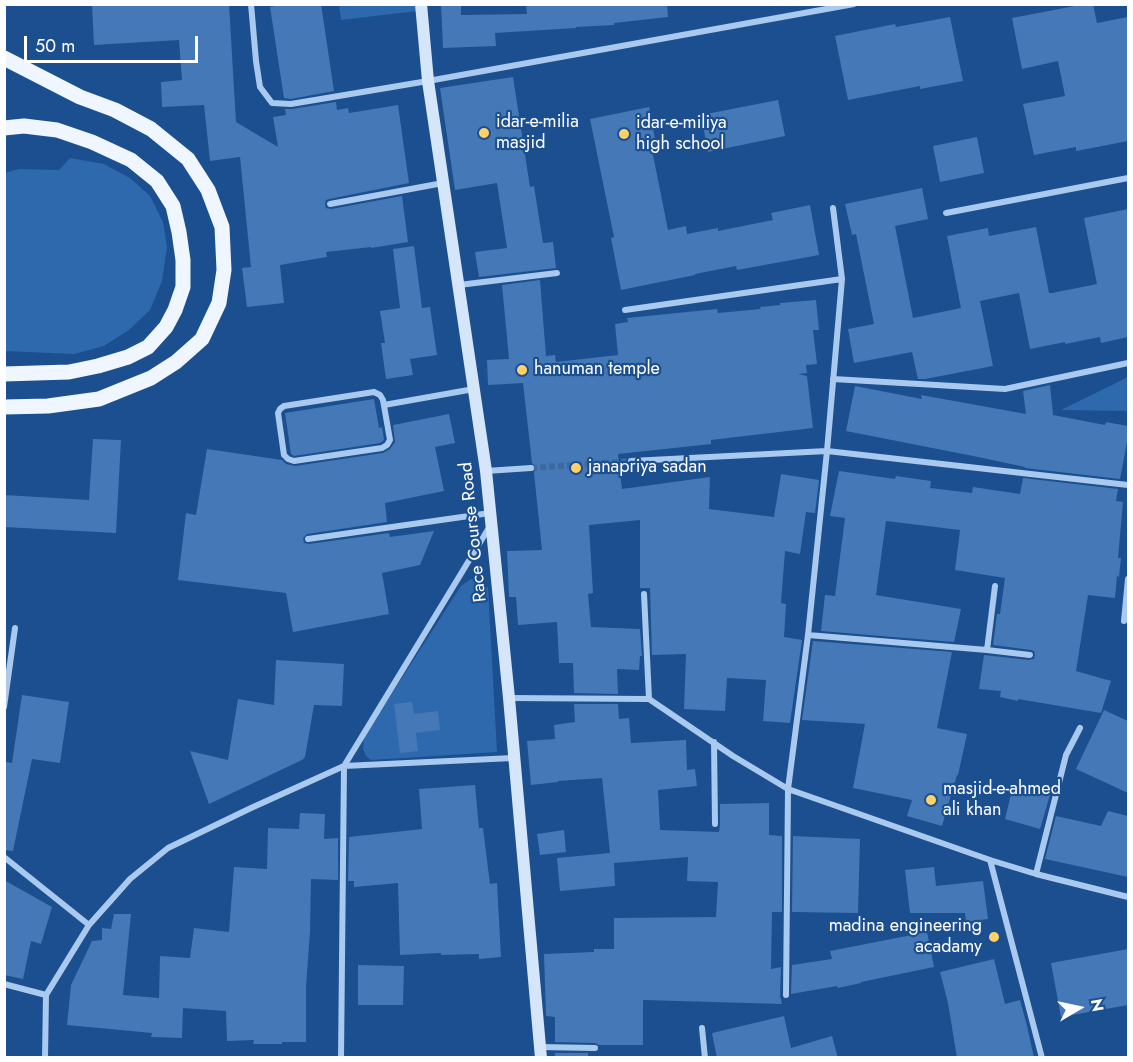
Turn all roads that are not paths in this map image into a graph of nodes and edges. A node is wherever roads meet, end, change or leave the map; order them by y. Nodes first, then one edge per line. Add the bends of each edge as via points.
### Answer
1 (251, 4) edge
2 (421, 4) edge
3 (854, 4) edge
4 (4, 58) edge
5 (428, 81) junction
6 (4, 128) edge
7 (1128, 178) edge
8 (443, 183) junction
9 (330, 204) dead end
10 (832, 208) dead end
11 (946, 213) dead end
12 (557, 273) dead end
13 (842, 279) junction
14 (459, 285) junction
15 (625, 310) dead end
16 (1128, 363) edge
17 (4, 374) edge
18 (833, 379) junction
19 (474, 389) junction
20 (384, 405) junction
21 (4, 407) edge
22 (827, 451) junction
23 (631, 461) tunnel mouth
24 (531, 468) tunnel mouth
25 (486, 471) junction
26 (1128, 485) edge
27 (490, 519) junction
28 (308, 539) dead end
29 (1128, 579) edge
30 (995, 586) dead end
31 (644, 594) dead end
32 (1124, 621) dead end
33 (15, 628) dead end
34 (808, 635) junction
35 (987, 650) junction
36 (1030, 655) dead end
37 (509, 698) junction
38 (649, 699) junction
39 (4, 707) edge
40 (1080, 728) dead end
41 (714, 742) junction
42 (513, 758) junction
43 (344, 766) junction
44 (788, 789) junction
45 (715, 824) dead end
46 (4, 857) edge
47 (990, 860) junction
48 (1036, 874) junction
49 (1128, 897) edge
50 (89, 925) junction
51 (4, 984) edge
52 (46, 995) junction
53 (786, 995) dead end
54 (702, 1028) dead end
55 (595, 1048) dead end
56 (541, 1052) edge
57 (45, 1058) edge
58 (341, 1058) edge
59 (705, 1058) edge
60 (1042, 1058) edge

1 - 5 street via 260,87 272,103 291,104
2 - 5 street, Race Course Road
3 - 5 street
4 - 21 main road via 151,129 188,159 208,190 222,227 224,270 219,303 202,339 176,363 99,399
5 - 8 street, Race Course Road
6 - 17 main road via 57,130 92,142 131,160 157,181 173,206 183,260 183,287 166,327 148,347 128,357 69,372
7 - 11 street
8 - 9 street
8 - 14 street, Race Course Road
10 - 13 street
12 - 14 street
13 - 15 street
13 - 18 street
14 - 19 street, Race Course Road
16 - 18 street via 1005,389
18 - 22 street
19 - 20 street
19 - 25 street, Race Course Road
20 - 20 street via 390,440 382,448 294,461 285,455 278,413 284,406 374,392
22 - 23 street
22 - 26 street
22 - 34 street
24 - 25 street
25 - 27 street, Race Course Road
27 - 28 street
27 - 37 street, Race Course Road
27 - 43 street
29 - 32 street
30 - 35 street
31 - 38 street
33 - 39 street
34 - 35 street
34 - 44 street
35 - 36 street
37 - 38 street
37 - 42 street, Race Course Road
38 - 41 street
40 - 48 street via 1066,755
41 - 44 street
41 - 45 street
42 - 43 street
42 - 56 street, Race Course Road
43 - 50 street via 168,848 130,879
43 - 58 street
44 - 47 street
44 - 53 street
46 - 50 street
47 - 48 street
47 - 60 street
48 - 49 street
50 - 52 street
51 - 52 street
52 - 57 street
54 - 59 street
55 - 56 street

